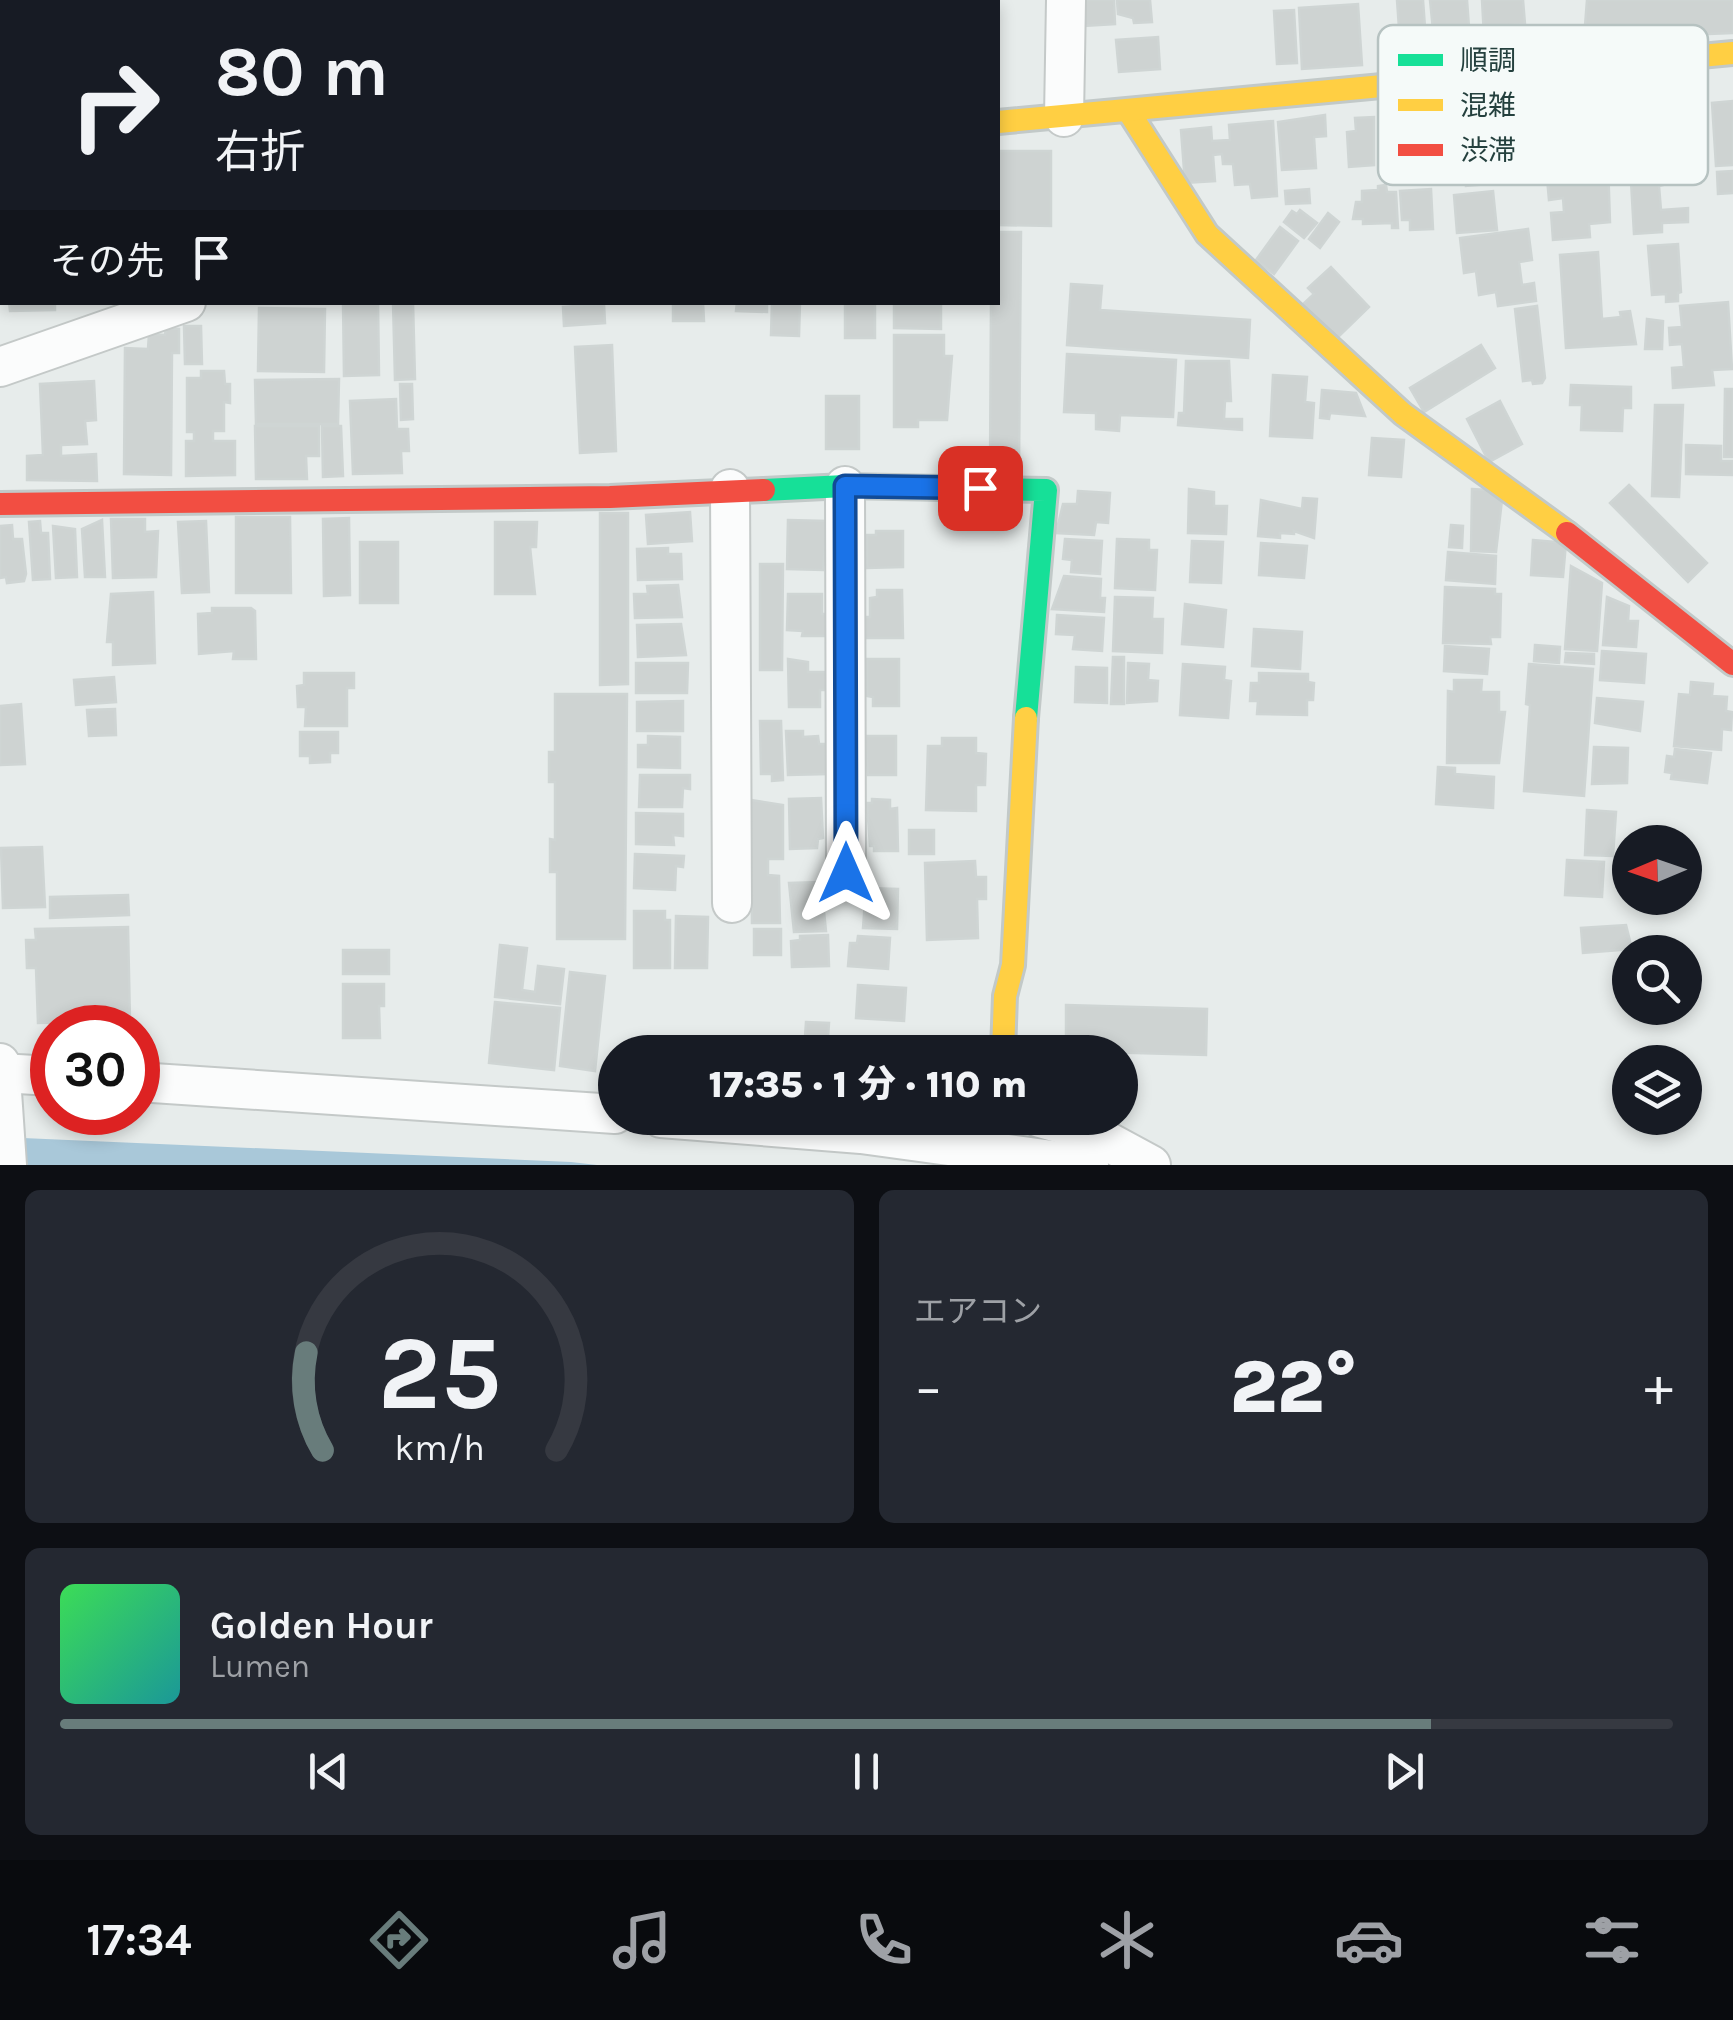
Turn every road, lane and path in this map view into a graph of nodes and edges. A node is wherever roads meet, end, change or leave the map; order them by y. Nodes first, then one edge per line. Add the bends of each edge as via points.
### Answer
1 (1066, 0) edge
2 (1733, 53) edge
3 (1708, 55) edge
4 (1378, 88) edge
5 (1129, 112) junction
6 (1064, 117) junction
7 (1000, 122) edge
8 (177, 305) edge
9 (0, 366) edge
10 (845, 486) junction
11 (730, 489) junction
12 (0, 504) edge
13 (1733, 664) edge
14 (846, 873) dead end
15 (732, 903) dead end
16 (1004, 1035) edge
17 (1, 1070) edge
18 (30, 1073) edge
19 (160, 1083) edge
20 (598, 1113) edge
21 (868, 1135) edge
22 (1095, 1135) edge
23 (7, 1165) edge
24 (1089, 1165) edge
25 (1150, 1165) edge

1 - 6 street
2 - 3 street
4 - 5 street
5 - 6 street
5 - 13 street via 1207,234 1403,414 1514,491
6 - 7 street
8 - 9 street
10 - 11 street
10 - 14 street
10 - 16 street via 1046,490
11 - 12 street via 610,497
11 - 15 street
17 - 18 street
17 - 23 street
19 - 20 street
21 - 24 street
22 - 25 street

